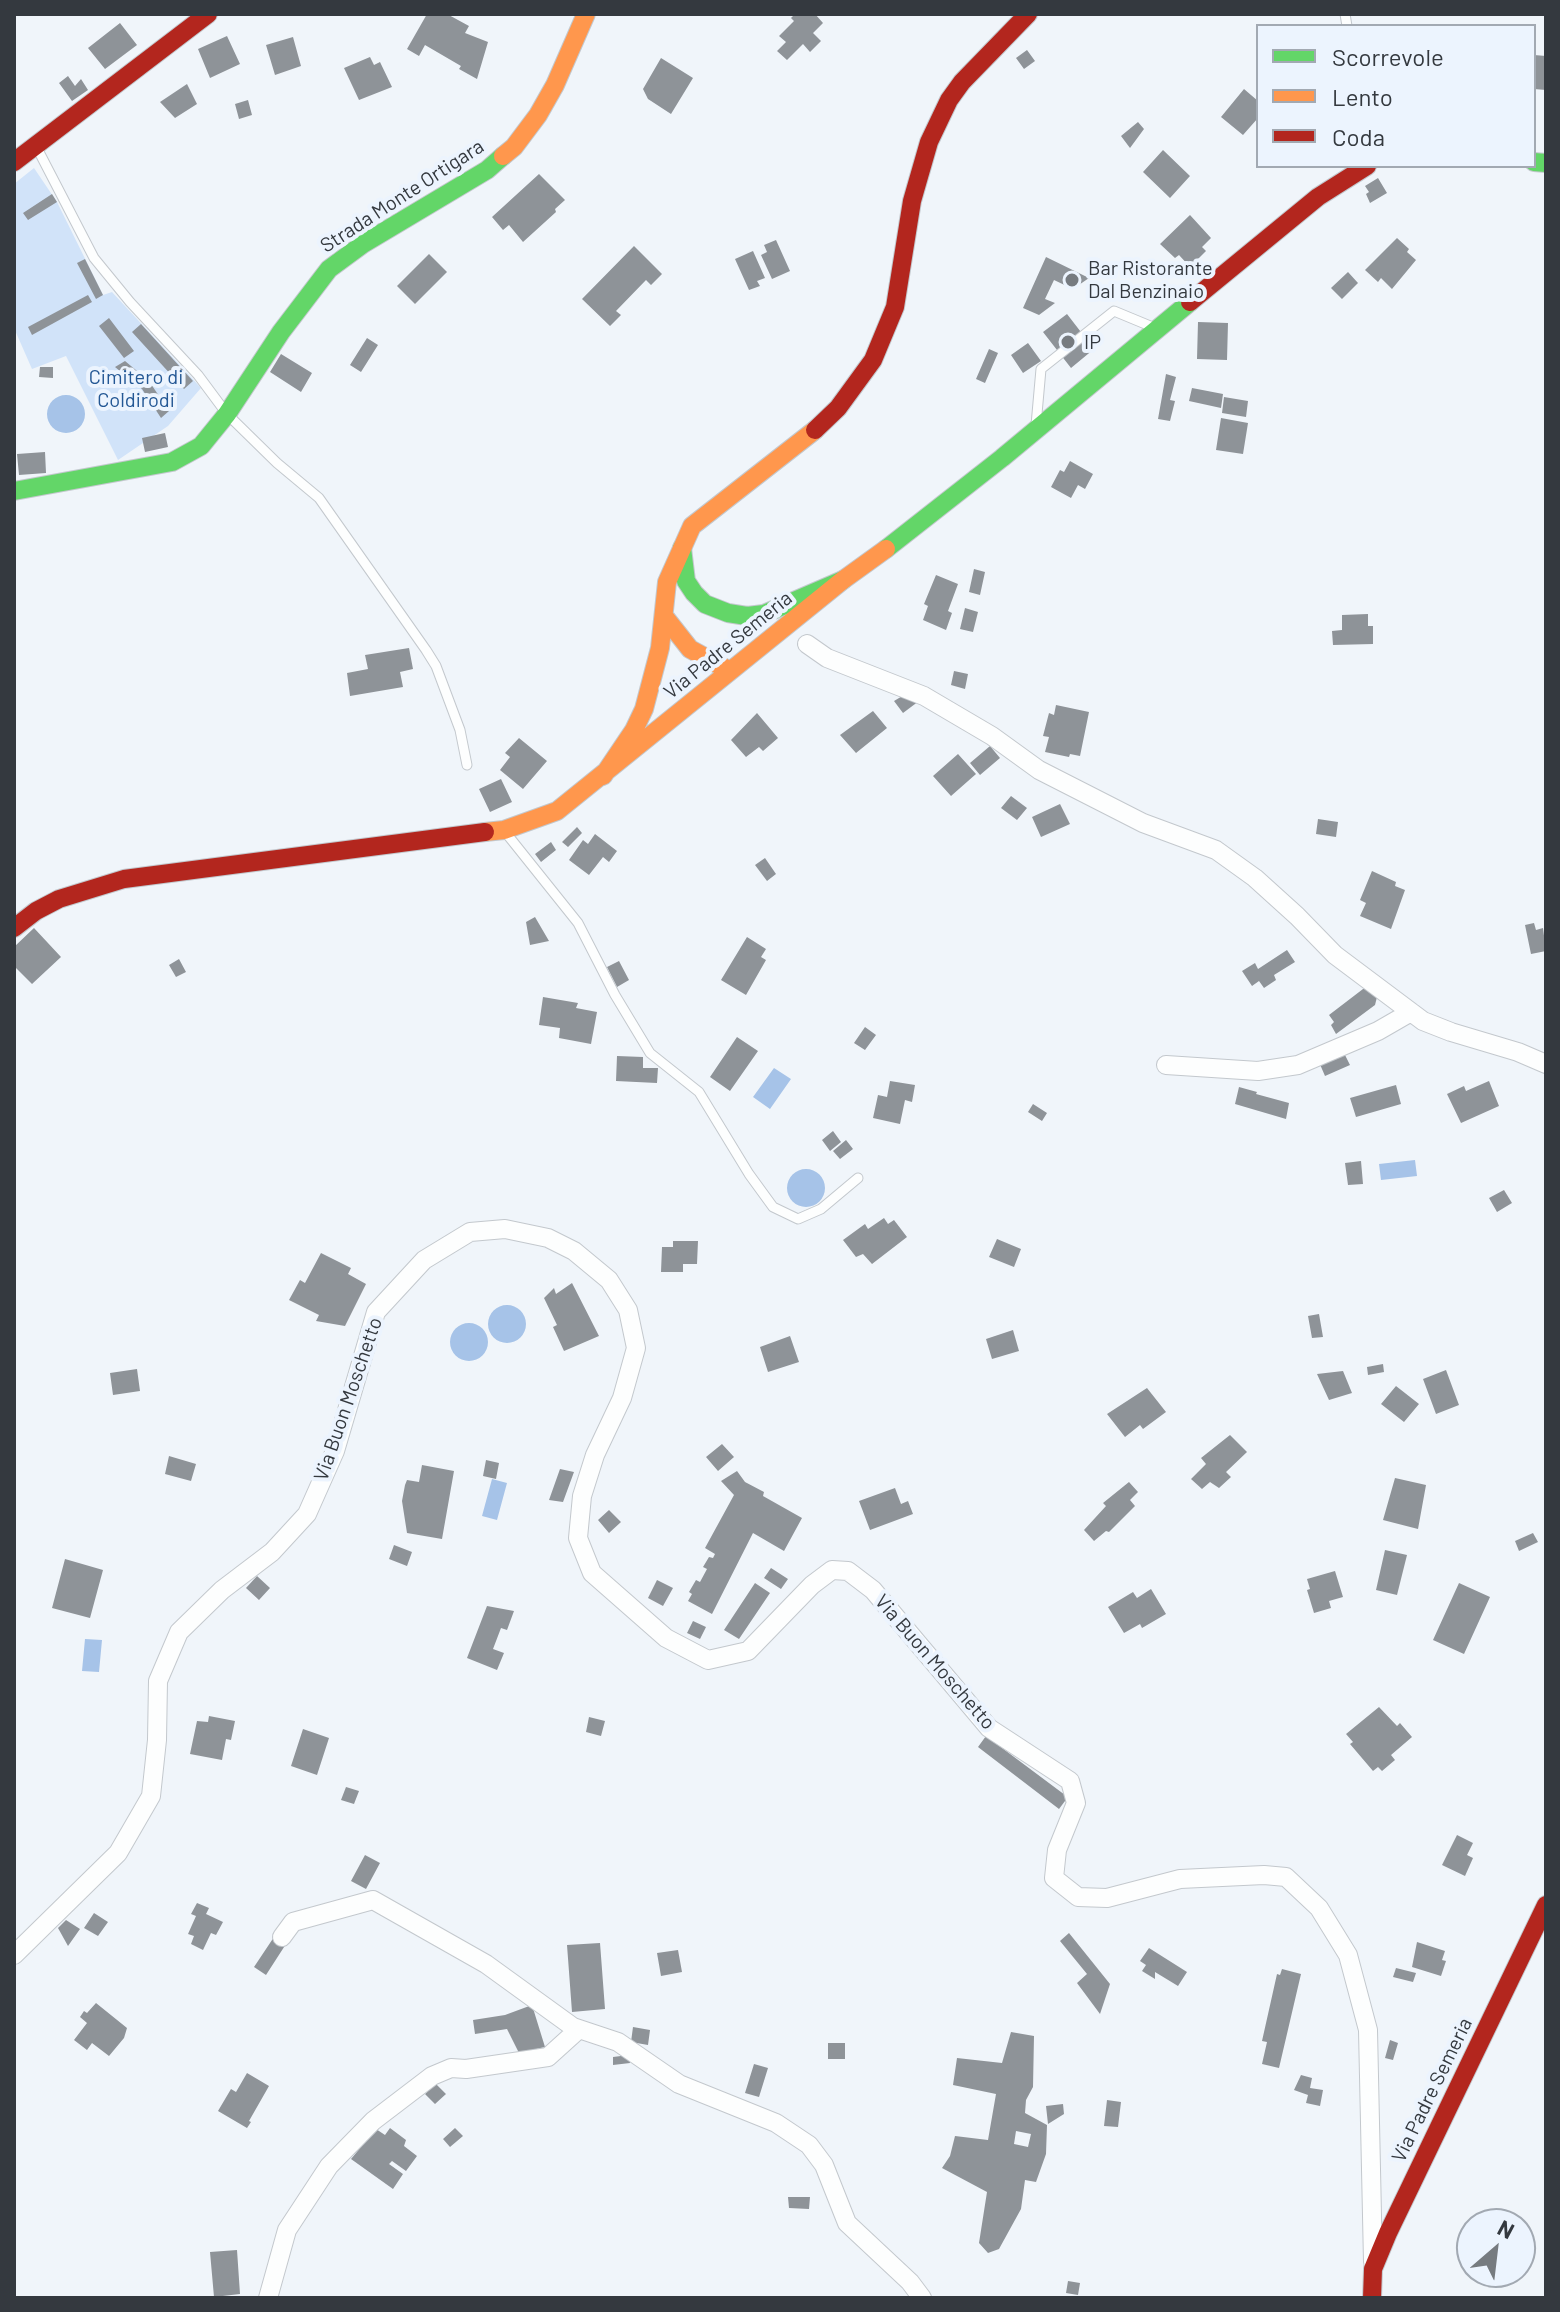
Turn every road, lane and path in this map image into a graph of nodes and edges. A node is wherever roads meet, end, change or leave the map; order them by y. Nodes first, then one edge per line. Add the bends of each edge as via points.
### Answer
1 (208, 14) edge
2 (586, 14) edge
3 (1028, 14) edge
4 (35, 145) junction
5 (14, 162) edge
6 (1364, 168) edge
7 (1158, 329) junction
8 (227, 414) junction
9 (1035, 431) junction
10 (14, 491) edge
11 (682, 548) junction
12 (843, 580) junction
13 (705, 604) junction
14 (664, 616) junction
15 (807, 644) dead end
16 (730, 671) junction
17 (467, 765) dead end
18 (603, 776) junction
19 (504, 830) junction
20 (14, 928) edge
21 (1411, 1012) junction
22 (1546, 1064) edge
23 (1166, 1065) dead end
24 (858, 1178) dead end
25 (1546, 1905) edge
26 (282, 1937) dead end
27 (14, 1955) edge
28 (579, 2029) junction
29 (1373, 2269) junction
30 (268, 2298) edge
31 (922, 2298) edge
32 (1372, 2298) edge

1 - 4 main road
2 - 8 main road, Strada Monte Ortigara via 555,85 514,147 487,170 329,269
3 - 11 main road via 962,82 933,132 912,201 895,307 873,360 838,408 692,526
4 - 5 main road
4 - 8 lane via 94,258
6 - 7 main road, Via Padre Semeria via 1318,197
7 - 9 main road, Via Padre Semeria
7 - 9 lane via 1114,311 1041,369
8 - 10 main road, Strada Monte Ortigara via 201,446 172,462
8 - 17 lane via 319,498 426,650 460,730
9 - 12 main road, Via Padre Semeria
11 - 13 main road via 686,581
11 - 14 main road via 667,582
12 - 13 main road via 764,614 728,613
12 - 16 main road, Via Padre Semeria
13 - 16 main road via 722,638
14 - 16 main road via 690,649
14 - 18 main road via 644,709
15 - 21 street via 827,658 924,696 1039,770 1143,823 1216,850 1255,878 1335,955
16 - 18 main road, Via Padre Semeria
18 - 19 main road, Via Padre Semeria via 557,811
19 - 20 main road, Via Padre Semeria via 124,879 59,899
19 - 24 lane via 578,923 650,1053 699,1092 773,1207 798,1219 821,1209
21 - 22 street via 1451,1032
21 - 23 street via 1298,1065 1258,1071
25 - 29 main road, Via Padre Semeria
26 - 28 street via 293,1922 373,1900 486,1964
27 - 29 street, Via Buon Moschetto via 118,1853 151,1796 158,1681 179,1632 272,1552 307,1514 335,1451 376,1312 424,1260 470,1232 505,1229 548,1238 574,1251 609,1280 628,1310 636,1348 582,1496 578,1538 592,1573 666,1638 708,1660 748,1651 812,1585 832,1570 848,1571 873,1590 989,1728 1070,1781 1076,1803 1057,1850 1054,1878 1078,1897 1107,1898 1180,1879 1264,1875 1286,1877 1319,1908 1348,1955 1368,2030
28 - 30 street via 548,2057 451,2068 432,2076 373,2121 329,2166 287,2230
28 - 31 street via 618,2042 679,2084 776,2123 809,2145 824,2165 847,2223
29 - 32 main road, Via Padre Semeria

